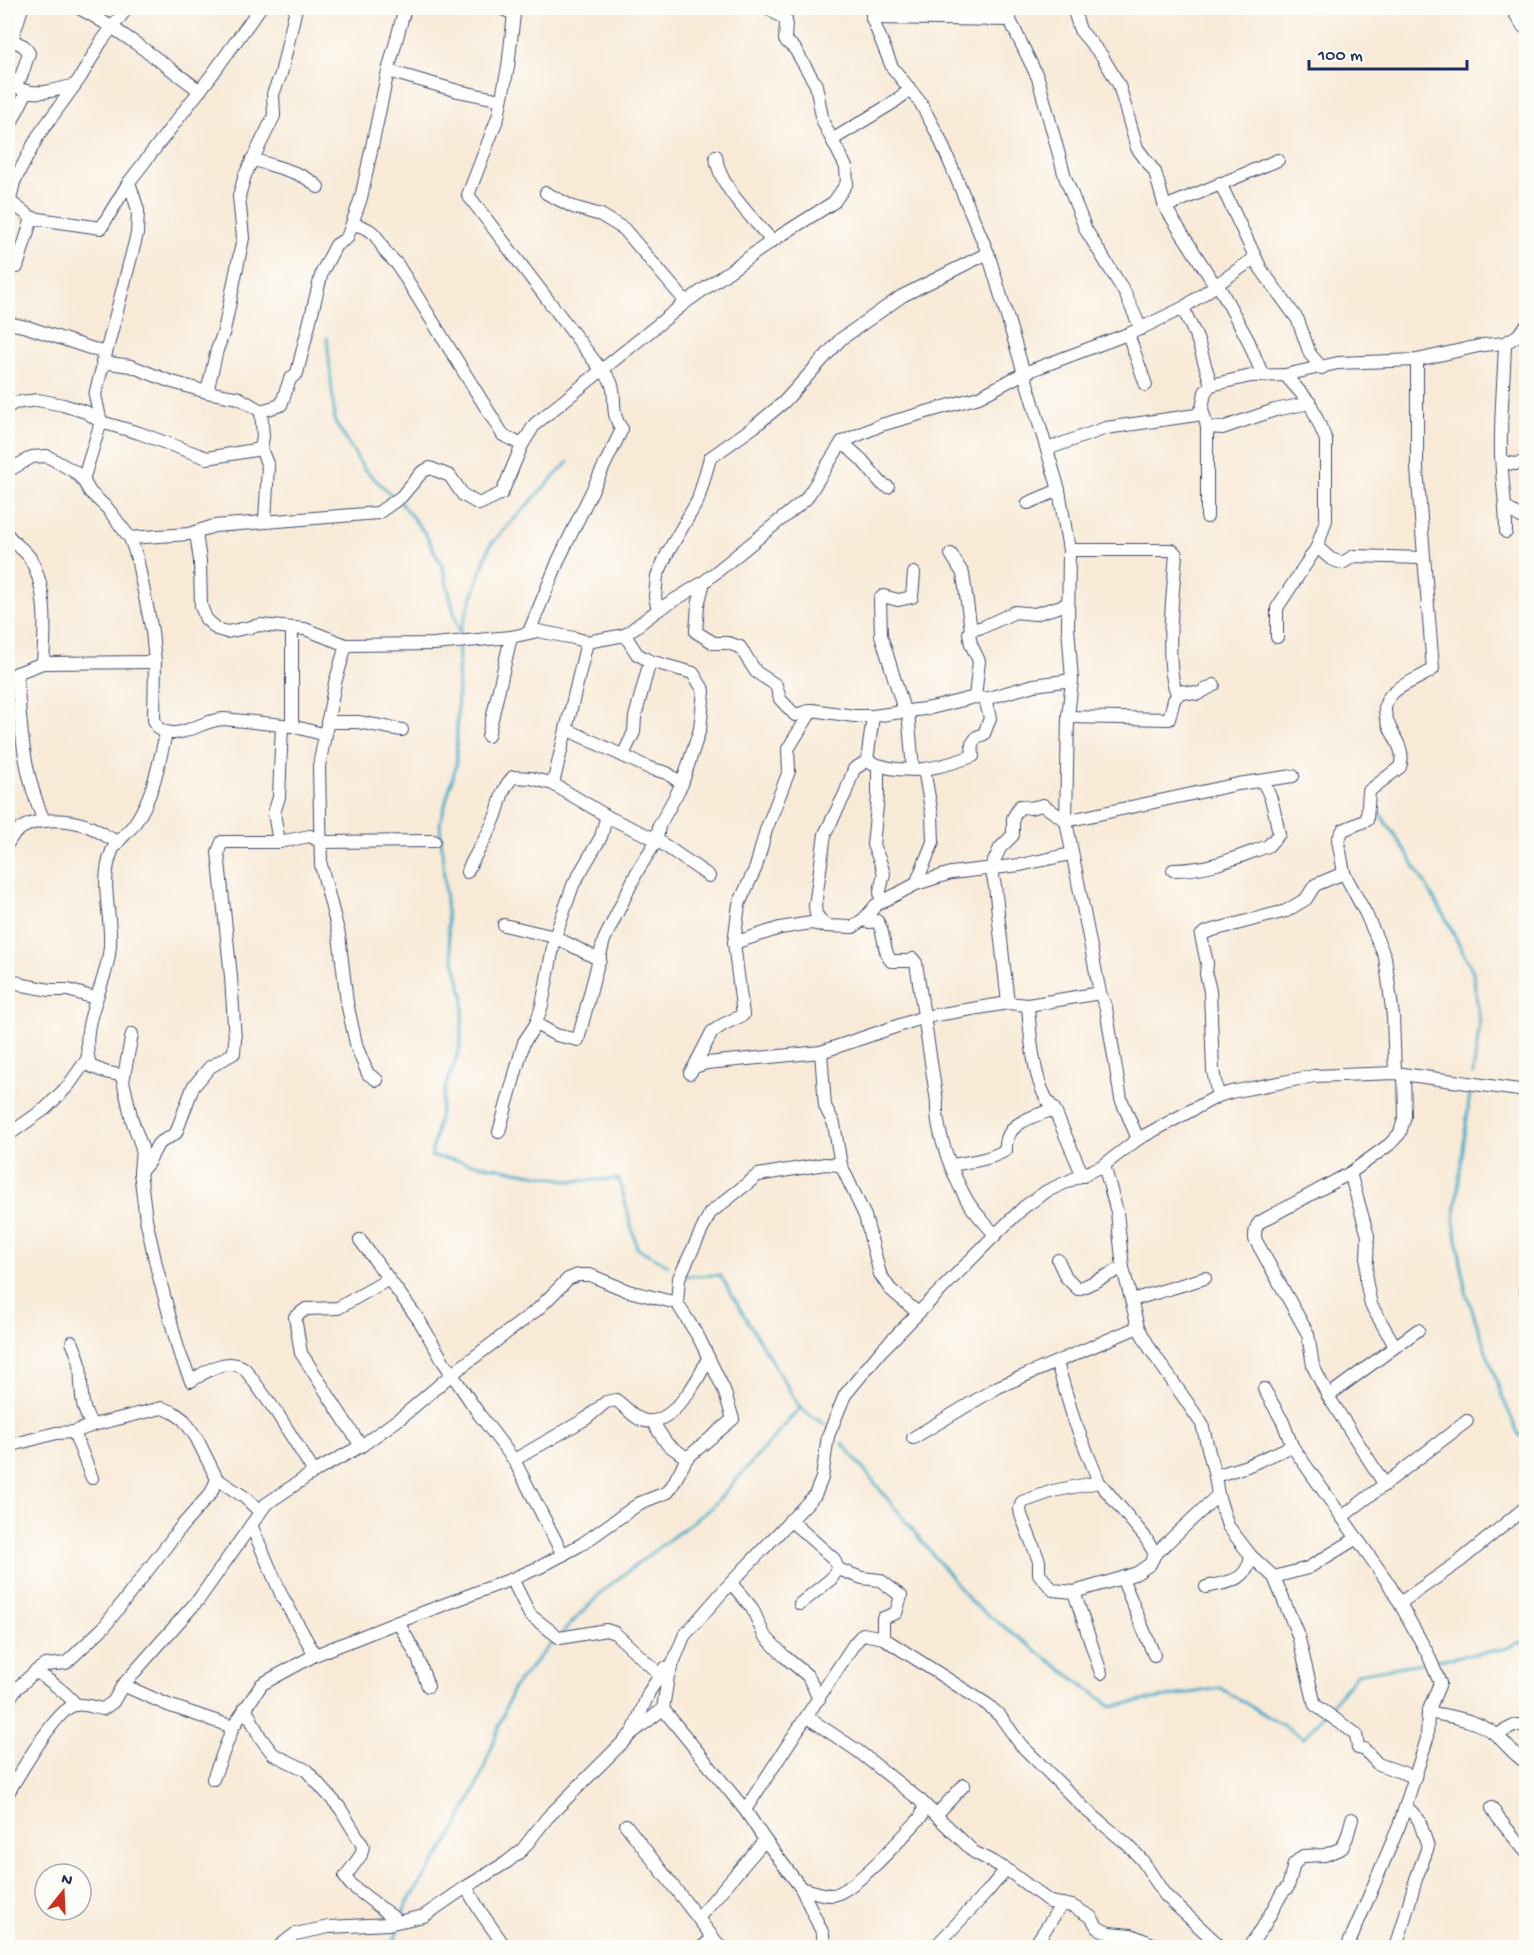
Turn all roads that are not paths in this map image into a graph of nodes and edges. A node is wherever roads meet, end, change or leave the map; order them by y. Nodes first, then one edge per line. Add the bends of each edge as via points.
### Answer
1 (22, 8) edge
2 (79, 8) edge
3 (127, 8) edge
4 (260, 8) edge
5 (296, 8) edge
6 (405, 8) edge
7 (500, 8) edge
8 (768, 8) edge
9 (1004, 8) edge
10 (1073, 8) edge
11 (1515, 8) edge
12 (872, 13) edge
13 (1010, 20) junction
14 (1527, 25) edge
15 (113, 27) junction
16 (10, 39) edge
17 (388, 71) junction
18 (10, 85) edge
19 (75, 85) junction
20 (910, 90) junction
21 (27, 91) junction
22 (200, 91) junction
23 (501, 100) junction
24 (8, 129) edge
25 (832, 140) junction
26 (716, 156) dead end
27 (252, 159) junction
28 (1278, 160) dead end
29 (129, 182) junction
30 (1220, 183) junction
31 (318, 187) dead end
32 (546, 194) dead end
33 (9, 200) edge
34 (1165, 207) junction
35 (32, 218) junction
36 (353, 220) junction
37 (772, 241) junction
38 (988, 253) junction
39 (1256, 260) junction
40 (8, 267) edge
41 (1216, 284) junction
42 (686, 302) junction
43 (1183, 308) junction
44 (8, 323) edge
45 (1527, 326) edge
46 (1141, 329) junction
47 (1128, 334) junction
48 (1506, 343) junction
49 (1310, 354) junction
50 (103, 357) junction
51 (1417, 360) junction
52 (1322, 368) junction
53 (1306, 370) junction
54 (602, 371) junction
55 (1024, 373) junction
56 (1285, 375) junction
57 (1263, 376) junction
58 (1146, 385) dead end
59 (1211, 385) junction
60 (207, 392) junction
61 (1310, 403) junction
62 (8, 407) edge
63 (1203, 410) junction
64 (261, 411) junction
65 (101, 422) junction
66 (1207, 427) junction
67 (842, 442) junction
68 (522, 445) junction
69 (261, 448) junction
70 (1047, 449) junction
71 (1502, 462) junction
72 (1527, 462) edge
73 (8, 471) edge
74 (83, 480) junction
75 (888, 487) dead end
76 (1059, 490) junction
77 (1028, 503) dead end
78 (1506, 508) junction
79 (1207, 517) dead end
80 (1527, 520) edge
81 (265, 522) junction
82 (1506, 532) dead end
83 (196, 533) junction
84 (130, 538) junction
85 (9, 542) edge
86 (1317, 547) junction
87 (1069, 550) junction
88 (951, 554) dead end
89 (1423, 558) junction
90 (914, 573) dead end
91 (704, 582) junction
92 (1068, 604) junction
93 (658, 610) junction
94 (292, 628) junction
95 (971, 630) junction
96 (529, 632) junction
97 (625, 635) junction
98 (511, 637) junction
99 (1277, 637) dead end
100 (587, 642) junction
101 (346, 645) junction
102 (650, 661) junction
103 (155, 662) junction
104 (43, 663) junction
105 (12, 677) edge
106 (1072, 680) junction
107 (1214, 685) dead end
108 (1178, 695) junction
109 (980, 698) junction
110 (812, 710) junction
111 (906, 711) junction
112 (873, 716) junction
113 (1068, 717) junction
114 (287, 726) junction
115 (327, 728) junction
116 (567, 729) junction
117 (402, 730) dead end
118 (166, 733) junction
119 (488, 736) dead end
120 (623, 755) junction
121 (872, 764) junction
122 (919, 769) junction
123 (1293, 776) dead end
124 (1262, 781) junction
125 (553, 784) junction
126 (682, 784) junction
127 (609, 818) junction
128 (44, 821) junction
129 (1066, 821) junction
130 (657, 840) junction
131 (434, 841) dead end
132 (118, 842) junction
133 (279, 842) junction
134 (321, 842) junction
135 (8, 843) edge
136 (1071, 854) junction
137 (991, 868) junction
138 (1173, 870) dead end
139 (467, 872) dead end
140 (1344, 873) junction
141 (709, 876) dead end
142 (916, 884) junction
143 (881, 902) junction
144 (864, 919) junction
145 (504, 925) dead end
146 (825, 926) junction
147 (555, 937) junction
148 (734, 943) junction
149 (600, 960) junction
150 (8, 978) edge
151 (1100, 993) junction
152 (95, 998) junction
153 (1008, 1003) junction
154 (1028, 1005) junction
155 (924, 1017) junction
156 (536, 1024) junction
157 (132, 1034) dead end
158 (821, 1052) junction
159 (88, 1058) junction
160 (1400, 1073) junction
161 (124, 1076) junction
162 (377, 1080) dead end
163 (1527, 1091) edge
164 (1218, 1096) junction
165 (1054, 1109) junction
166 (499, 1132) dead end
167 (8, 1136) edge
168 (1138, 1139) junction
169 (841, 1165) junction
170 (951, 1165) junction
171 (1104, 1165) junction
172 (140, 1172) junction
173 (1350, 1173) junction
174 (1083, 1176) junction
175 (995, 1235) junction
176 (360, 1240) dead end
177 (1058, 1260) dead end
178 (1124, 1268) junction
179 (1527, 1277) edge
180 (1205, 1278) dead end
181 (389, 1279) junction
182 (1527, 1290) edge
183 (1132, 1300) junction
184 (677, 1303) junction
185 (918, 1313) junction
186 (1138, 1327) junction
187 (1418, 1330) dead end
188 (72, 1342) dead end
189 (1395, 1346) junction
190 (708, 1358) junction
191 (1057, 1363) junction
192 (452, 1374) junction
193 (1264, 1389) dead end
194 (1328, 1396) junction
195 (652, 1421) junction
196 (1467, 1421) dead end
197 (93, 1425) junction
198 (74, 1432) junction
199 (913, 1438) dead end
200 (8, 1446) edge
201 (361, 1446) junction
202 (1292, 1446) junction
203 (687, 1458) junction
204 (514, 1460) junction
205 (314, 1472) junction
206 (1215, 1476) junction
207 (92, 1478) dead end
208 (217, 1479) junction
209 (1099, 1482) junction
210 (1384, 1485) junction
211 (1218, 1495) junction
212 (1527, 1507) edge
213 (260, 1512) junction
214 (1342, 1517) junction
215 (790, 1520) junction
216 (251, 1525) junction
217 (1357, 1538) junction
218 (1155, 1554) junction
219 (563, 1555) junction
220 (1251, 1556) junction
221 (838, 1569) junction
222 (1274, 1577) junction
223 (1122, 1578) junction
224 (512, 1580) junction
225 (731, 1582) junction
226 (1206, 1587) dead end
227 (1074, 1592) junction
228 (1400, 1603) junction
229 (800, 1604) dead end
230 (398, 1622) junction
231 (884, 1638) junction
232 (315, 1655) junction
233 (675, 1655) junction
234 (1154, 1655) dead end
235 (35, 1672) junction
236 (1101, 1673) dead end
237 (659, 1674) junction
238 (123, 1685) junction
239 (428, 1686) dead end
240 (819, 1699) junction
241 (8, 1701) edge
242 (76, 1705) junction
243 (245, 1707) junction
244 (663, 1709) junction
245 (1428, 1712) junction
246 (807, 1717) junction
247 (1527, 1725) edge
248 (233, 1727) junction
249 (632, 1733) junction
250 (1496, 1735) junction
251 (1527, 1762) edge
252 (8, 1768) edge
253 (19, 1774) junction
254 (1415, 1777) junction
255 (213, 1779) dead end
256 (964, 1785) dead end
257 (8, 1793) edge
258 (921, 1801) junction
259 (1406, 1806) junction
260 (1492, 1808) dead end
261 (745, 1810) junction
262 (936, 1815) junction
263 (1352, 1819) dead end
264 (626, 1825) dead end
265 (765, 1840) junction
266 (1527, 1852) edge
267 (1006, 1869) junction
268 (466, 1887) junction
269 (801, 1888) junction
270 (1062, 1904) junction
271 (698, 1918) junction
272 (398, 1921) junction
273 (717, 1943) edge
274 (277, 1947) edge
275 (506, 1947) edge
276 (701, 1947) edge
277 (824, 1947) edge
278 (934, 1947) edge
279 (1033, 1947) edge
280 (1162, 1947) edge
281 (1222, 1947) edge
282 (1248, 1947) edge
283 (1347, 1947) edge
284 (1396, 1947) edge

1 - 16 street
2 - 15 street
3 - 15 street
4 - 22 street
5 - 27 street via 273,94 274,116
6 - 17 street
7 - 23 street via 514,14
8 - 25 street via 786,20 785,40 816,85 823,122
9 - 13 street
10 - 34 street via 1080,30 1119,85 1137,148 1155,172
11 - 14 main road
12 - 13 street
12 - 20 street via 892,67
13 - 46 street via 1038,78 1065,177 1086,230 1125,293
15 - 19 street
15 - 22 street
16 - 18 street via 29,53 21,77
17 - 23 street
17 - 36 street
18 - 21 street
19 - 21 street via 49,92
19 - 33 street via 38,136
20 - 25 street
20 - 38 street via 939,137
21 - 24 street
22 - 29 street
23 - 54 street via 468,195
25 - 37 street via 846,168 847,183 834,202
26 - 37 street via 729,189
27 - 31 street via 305,176
27 - 60 street via 239,196 243,238
28 - 30 street
29 - 35 street via 101,228
29 - 50 street via 138,210 137,234
30 - 34 street
30 - 39 street
32 - 42 street via 602,215 624,229
33 - 35 street
34 - 41 street
35 - 40 street via 17,267
36 - 64 street via 347,238 336,246 322,272 297,373 290,379 281,405
36 - 68 street via 380,239 503,435
37 - 42 street
38 - 55 street
38 - 93 street via 902,296 841,339 784,402 710,458 698,500 657,576
39 - 41 street
39 - 49 street via 1298,320
41 - 43 street
41 - 57 street via 1248,340
42 - 54 street
43 - 46 street
43 - 59 street
44 - 50 street
45 - 48 street
46 - 47 street
47 - 55 street
47 - 58 street
48 - 51 street
48 - 71 street
49 - 52 street
49 - 53 street
50 - 60 street
50 - 65 street via 94,395
51 - 52 street via 1338,363
51 - 89 street via 1417,468
52 - 53 street
53 - 56 street
54 - 68 street via 536,424
54 - 96 street via 614,391 613,409 622,429 559,559
55 - 67 street via 979,398 881,424
55 - 70 street
56 - 57 street
56 - 61 street
57 - 59 street
59 - 63 street via 1205,392
60 - 64 street via 239,398
61 - 66 street via 1222,428
61 - 86 street via 1326,440 1326,520
62 - 65 street via 38,400 78,410
63 - 66 street
63 - 70 street via 1196,416 1106,428
64 - 69 street
65 - 69 street via 207,458
65 - 74 street
66 - 79 street
67 - 75 street
67 - 91 street via 806,499
68 - 81 street via 502,493 479,504 463,495 450,476 430,468 378,513
69 - 81 street via 268,466
70 - 76 street
71 - 72 street
71 - 78 street
73 - 74 street via 32,457 47,456
74 - 84 street
76 - 77 street
76 - 87 street
78 - 80 street
78 - 82 street
81 - 83 street via 214,526
83 - 84 street
83 - 94 street via 201,606 206,619 226,632 260,625
84 - 103 street via 148,611
85 - 104 street via 28,555 38,574 45,619
86 - 89 street via 1331,560 1342,563 1354,556
86 - 99 street via 1277,608
87 - 92 street
87 - 108 street via 1172,550 1176,554 1170,631 1173,682
88 - 95 street via 963,574
89 - 140 street via 1433,669 1394,691 1384,708 1390,731 1403,752 1402,762 1369,791 1367,820 1343,830 1338,840
90 - 111 street via 912,597 880,599 881,635
91 - 93 street
91 - 110 street via 696,632 714,643 740,648 756,672 776,686 780,699 795,715
92 - 95 street via 1035,614 1015,612
92 - 106 street
93 - 97 street
94 - 101 street
94 - 114 street
95 - 109 street via 971,644 979,661
96 - 98 street
96 - 100 street
97 - 100 street
97 - 102 street via 637,654
98 - 101 street via 419,645
98 - 119 street
100 - 116 street
101 - 115 street
102 - 120 street via 634,732
102 - 126 street via 693,673 704,691 700,729
103 - 104 street
103 - 118 street via 154,720
104 - 105 street
105 - 128 street via 33,795
106 - 109 street
106 - 113 street
107 - 108 street via 1198,694 1180,691
108 - 113 street via 1169,719
109 - 111 street
109 - 122 street via 990,718 984,734 972,744 973,756
110 - 112 street
110 - 148 street via 788,749 789,771 739,904
111 - 112 street
111 - 122 street
112 - 121 street
113 - 129 street
114 - 115 street
114 - 118 street via 217,719 183,732
114 - 133 street via 274,813
115 - 117 street via 358,722
115 - 134 street via 319,766
116 - 120 street
116 - 125 street
118 - 132 street via 146,805
120 - 126 street via 667,773
121 - 122 street via 907,771
121 - 143 street via 878,796 873,845 884,874
121 - 146 street via 854,769 825,834 815,906
122 - 142 street via 932,815 933,842
123 - 124 street
124 - 129 street
124 - 138 street via 1272,802 1279,834 1275,840 1215,866
125 - 127 street
125 - 139 street via 513,777 507,783 494,820
126 - 130 street via 659,826
127 - 130 street
127 - 147 street via 573,885
128 - 132 street via 90,827
128 - 135 street via 22,826
129 - 136 street
129 - 137 street via 1042,805 1020,806 1013,818 1013,835 1000,848
130 - 141 street
130 - 149 street via 604,940
131 - 134 street
132 - 152 street via 106,869 110,946
133 - 134 street via 310,836
133 - 172 street via 222,842 218,852 231,977 234,1053 210,1066 193,1088 176,1133 158,1144
134 - 162 street via 321,865 339,935 357,1048 368,1074
136 - 137 street
136 - 151 street
137 - 142 street via 951,873
137 - 153 street
140 - 160 street via 1384,957
140 - 164 street via 1315,885 1306,899 1286,911 1201,936 1210,991 1213,1070
142 - 143 street
143 - 144 street
144 - 146 street via 853,927
144 - 155 street via 877,921 882,928 891,961 912,958 916,963
145 - 147 street
146 - 148 street via 811,923 780,928
147 - 149 street
147 - 156 street
148 - 158 street via 743,1015 712,1032 692,1070 707,1064
149 - 156 street via 578,1040 556,1035
150 - 152 street via 23,985 68,990
151 - 154 street
151 - 168 street via 1121,1099
152 - 159 street via 87,1031
153 - 154 street
153 - 155 street
154 - 165 street via 1032,1056 1043,1092
155 - 158 street
155 - 170 street via 936,1118
156 - 166 street via 524,1042
157 - 161 street
158 - 169 street via 825,1106 834,1124
159 - 161 street via 90,1066
159 - 167 street via 46,1108
160 - 163 street
160 - 164 street via 1314,1076
160 - 173 street via 1405,1116 1400,1133
161 - 172 street via 142,1148
164 - 168 street
165 - 170 street via 1011,1130 1005,1138 1006,1150 999,1154
165 - 174 street
168 - 171 street
169 - 184 street via 758,1174 710,1213 679,1278
169 - 185 street via 865,1216 880,1274 890,1289
170 - 175 street via 968,1203
171 - 174 street
171 - 178 street via 1117,1212
172 - 205 street via 157,1269 179,1352 191,1381 212,1368 228,1364 245,1369
173 - 189 street via 1368,1236 1366,1280 1371,1305
173 - 194 street via 1260,1222 1255,1232 1255,1239 1308,1334 1313,1366
174 - 175 street via 1047,1191
175 - 185 street
176 - 181 street
177 - 178 street via 1066,1277 1078,1288
178 - 183 street
179 - 182 street
180 - 183 street
181 - 192 street
181 - 201 street via 338,1308 306,1309 295,1317 301,1353
183 - 186 street
184 - 190 street
184 - 192 street via 628,1291 590,1275 578,1275 568,1279 538,1309
185 - 215 street via 846,1395 828,1436 822,1478 814,1495
186 - 191 street
186 - 206 street via 1202,1424
187 - 189 street
188 - 197 street via 80,1362 87,1419
189 - 194 street
190 - 195 street via 684,1400
190 - 203 street via 733,1419
191 - 199 street via 998,1387
191 - 209 street
192 - 201 street
192 - 204 street
193 - 202 street
194 - 210 street
195 - 203 street via 667,1443
195 - 204 street via 639,1419 616,1400 606,1402 587,1418
196 - 210 street
197 - 198 street
197 - 208 street via 162,1408 173,1412 196,1437
198 - 200 street
198 - 207 street
201 - 205 street
202 - 206 street
202 - 214 street
203 - 219 street via 668,1492 640,1503
204 - 219 street
205 - 213 street
206 - 211 street
208 - 213 street
208 - 235 street via 212,1493 169,1541 104,1627 66,1663 45,1665
209 - 218 street
209 - 227 street via 1053,1491 1022,1502 1020,1509 1039,1561 1039,1574 1053,1590
210 - 214 street
211 - 218 street
211 - 220 street via 1228,1526
212 - 228 street
213 - 216 street
214 - 217 street
215 - 221 street via 834,1559
215 - 225 street
216 - 232 street via 282,1596
216 - 238 street via 199,1599
217 - 222 street via 1308,1568
217 - 228 street
218 - 223 street via 1150,1564
219 - 224 street
220 - 222 street
220 - 226 street via 1249,1567 1239,1579
221 - 229 street
221 - 231 street via 880,1580 901,1596 896,1613 883,1618
222 - 254 street via 1298,1635 1315,1705 1356,1734 1358,1748 1365,1749 1378,1764
223 - 227 street
223 - 234 street
224 - 230 street
224 - 237 street via 530,1615 560,1638 606,1630 615,1633
225 - 233 street via 684,1636
225 - 240 street via 753,1608 764,1635 808,1676
227 - 236 street
228 - 245 street via 1440,1683
230 - 232 street
230 - 239 street
231 - 240 street via 863,1634
231 - 281 street via 988,1705 1045,1769 1142,1860 1165,1895
232 - 243 street via 262,1684
233 - 237 street
233 - 244 street
235 - 241 street
235 - 242 street via 70,1696
237 - 249 street
238 - 242 street via 103,1709
238 - 248 street via 168,1706
240 - 246 street
242 - 253 street via 49,1728
243 - 248 street
243 - 272 street via 273,1754 306,1770 340,1808 363,1846 345,1877
244 - 249 street
244 - 261 street
245 - 250 street via 1476,1722
245 - 254 street via 1427,1739
246 - 258 street
246 - 261 street
247 - 250 street via 1516,1725
248 - 255 street
249 - 268 street via 522,1850
250 - 251 street
252 - 253 street
253 - 257 street
254 - 259 street
256 - 262 street
258 - 262 street
258 - 269 street via 921,1817 843,1891 831,1895
259 - 283 street
259 - 284 street via 1419,1820 1428,1847
260 - 266 street
261 - 265 street
262 - 267 street via 974,1852
263 - 282 street via 1342,1848 1325,1855 1303,1856 1294,1864 1288,1887
264 - 271 street
265 - 269 street
265 - 271 street
267 - 270 street via 1050,1902
267 - 278 street
268 - 272 street via 424,1916
268 - 275 street
269 - 277 street via 823,1934
270 - 279 street
270 - 280 street via 1091,1917 1098,1928 1109,1933 1131,1935
271 - 273 street
272 - 274 street via 295,1934
273 - 276 street

